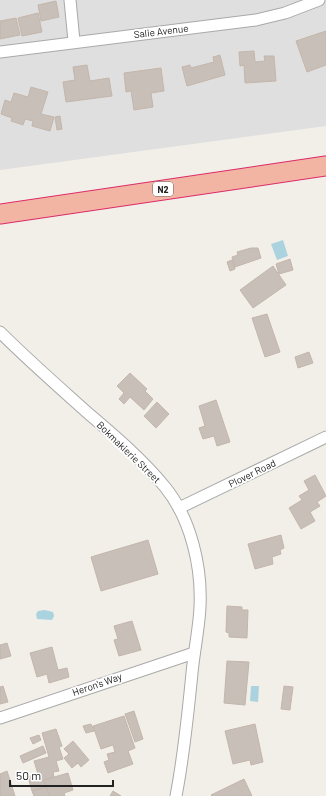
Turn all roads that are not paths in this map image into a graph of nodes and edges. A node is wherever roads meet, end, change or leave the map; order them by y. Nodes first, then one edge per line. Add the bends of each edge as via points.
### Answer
1 (70, 0) edge
2 (319, 0) edge
3 (74, 41) junction
4 (0, 52) edge
5 (326, 166) edge
6 (0, 214) edge
7 (0, 332) edge
8 (326, 437) edge
9 (179, 508) junction
10 (194, 653) junction
11 (0, 718) edge
12 (176, 796) edge

1 - 3 street
2 - 3 street, Salie Avenue via 286,13 256,20
3 - 4 street, Salie Avenue
5 - 6 highway, N2
7 - 9 street, Bokmakierie Street via 138,458 166,488
8 - 9 street, Plover Road
9 - 10 street, Bokmakierie Street via 196,557 199,576 200,607
10 - 11 street, Heron's Way
10 - 12 street, Bokmakierie Street via 187,725

